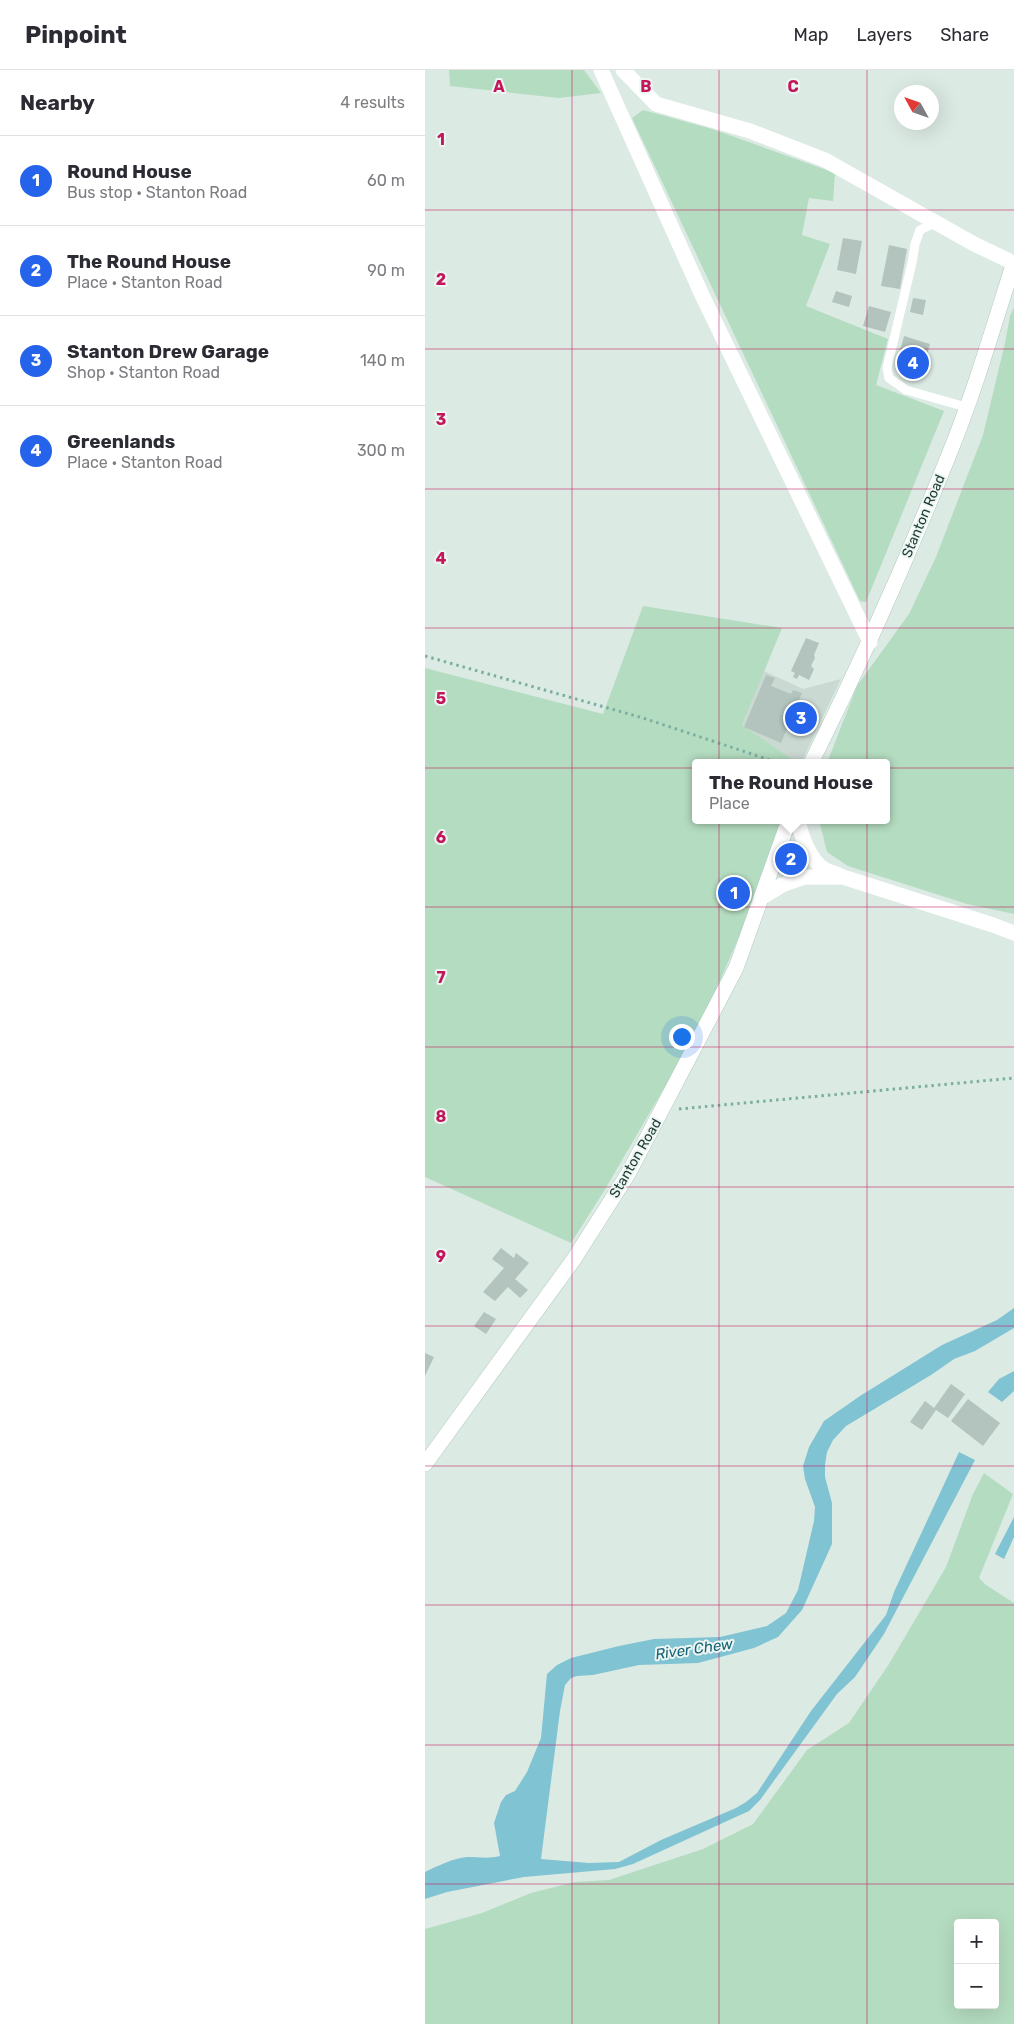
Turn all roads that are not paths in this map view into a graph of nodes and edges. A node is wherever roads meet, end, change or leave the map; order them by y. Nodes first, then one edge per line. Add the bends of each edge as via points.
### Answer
1 (601, 70) edge
2 (623, 70) edge
3 (935, 223) junction
4 (1014, 262) edge
5 (966, 407) junction
6 (870, 642) junction
7 (813, 759) edge
8 (788, 824) edge
9 (799, 824) edge
10 (843, 877) junction
11 (761, 898) junction
12 (1014, 933) edge
13 (425, 1464) edge

1 - 6 street via 702,295
2 - 3 street via 656,104 750,130 825,160
3 - 4 street
3 - 5 lane via 920,230 915,244 887,368 889,378 906,390
4 - 5 street, Stanton Road
5 - 6 street, Stanton Road via 951,451
6 - 7 street, Stanton Road
8 - 11 street, Stanton Road
9 - 10 street via 811,854 823,868
10 - 11 street via 805,877 782,885
10 - 12 street
11 - 13 street, Stanton Road via 736,968 628,1174 574,1259

